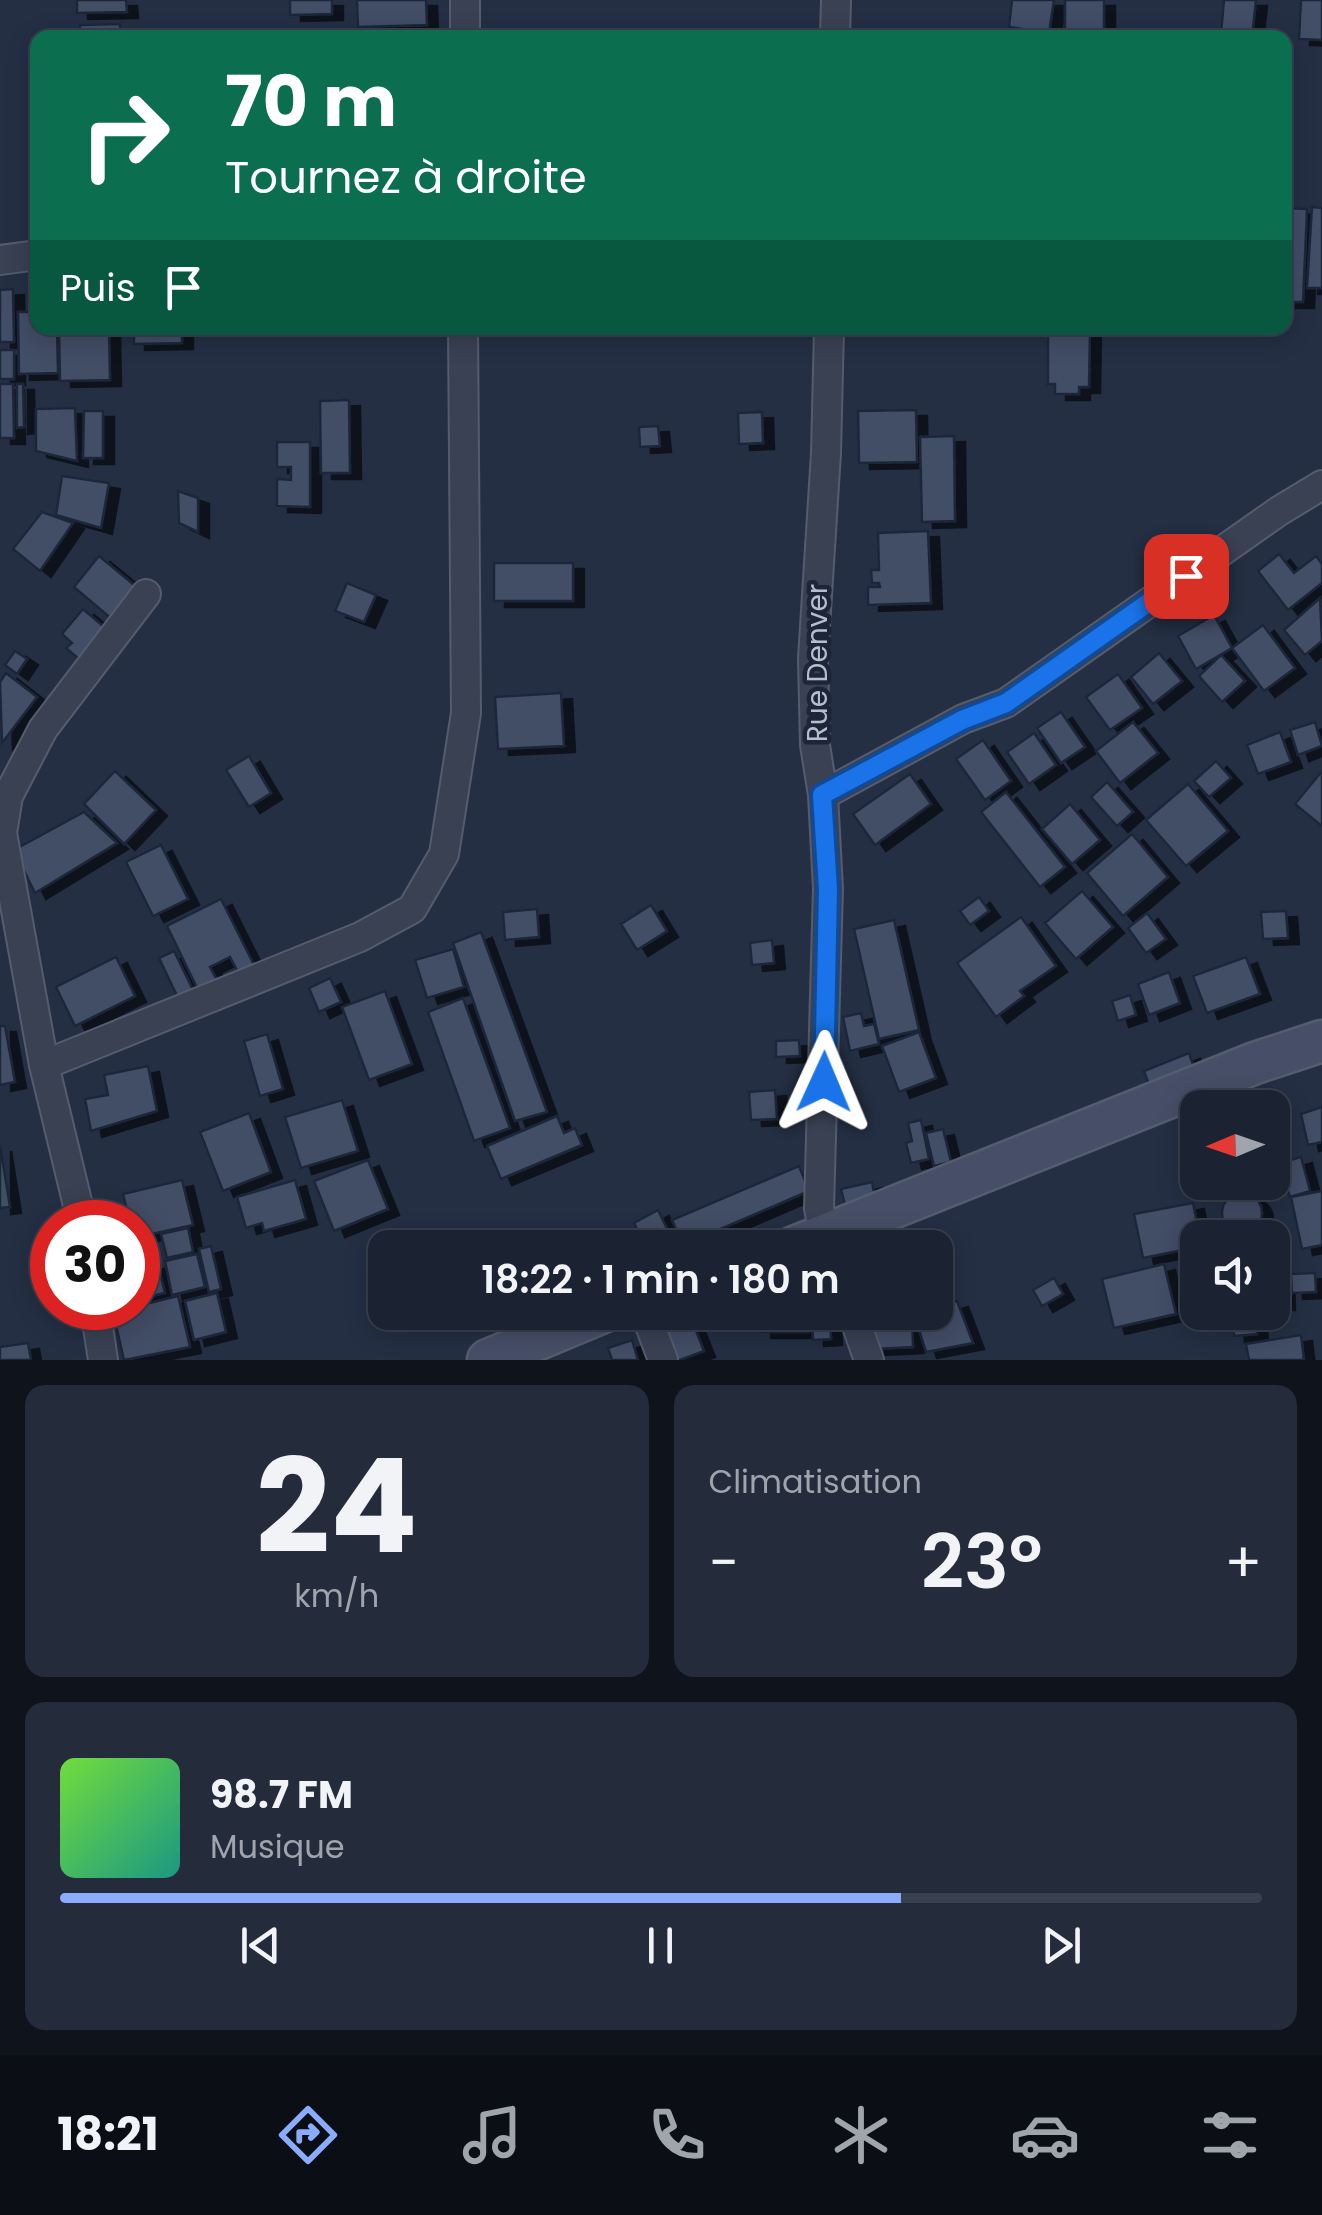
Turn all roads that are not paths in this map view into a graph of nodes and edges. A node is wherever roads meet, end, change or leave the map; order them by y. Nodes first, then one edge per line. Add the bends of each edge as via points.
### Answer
1 (466, 0) edge
2 (836, 0) edge
3 (465, 30) edge
4 (835, 30) edge
5 (30, 256) edge
6 (0, 260) edge
7 (463, 335) edge
8 (828, 335) edge
9 (1322, 484) edge
10 (146, 594) dead end
11 (822, 795) junction
12 (1, 830) edge
13 (1322, 1041) edge
14 (44, 1065) junction
15 (77, 1200) edge
16 (815, 1230) edge
17 (847, 1230) edge
18 (98, 1330) edge
19 (560, 1330) edge
20 (652, 1330) edge
21 (858, 1330) edge
22 (103, 1360) edge
23 (488, 1360) edge
24 (663, 1360) edge
25 (869, 1360) edge

1 - 3 street
2 - 4 street
5 - 6 street
7 - 14 street via 466,713 444,854 428,882 412,909 360,936
8 - 11 street, Rue Denver via 814,658
9 - 11 street via 1006,703
10 - 12 street via 43,729 8,796
11 - 16 street, Rue Denver via 828,889
12 - 14 street
13 - 17 main road
14 - 15 street
18 - 22 street
19 - 23 main road
20 - 24 street
21 - 25 street

